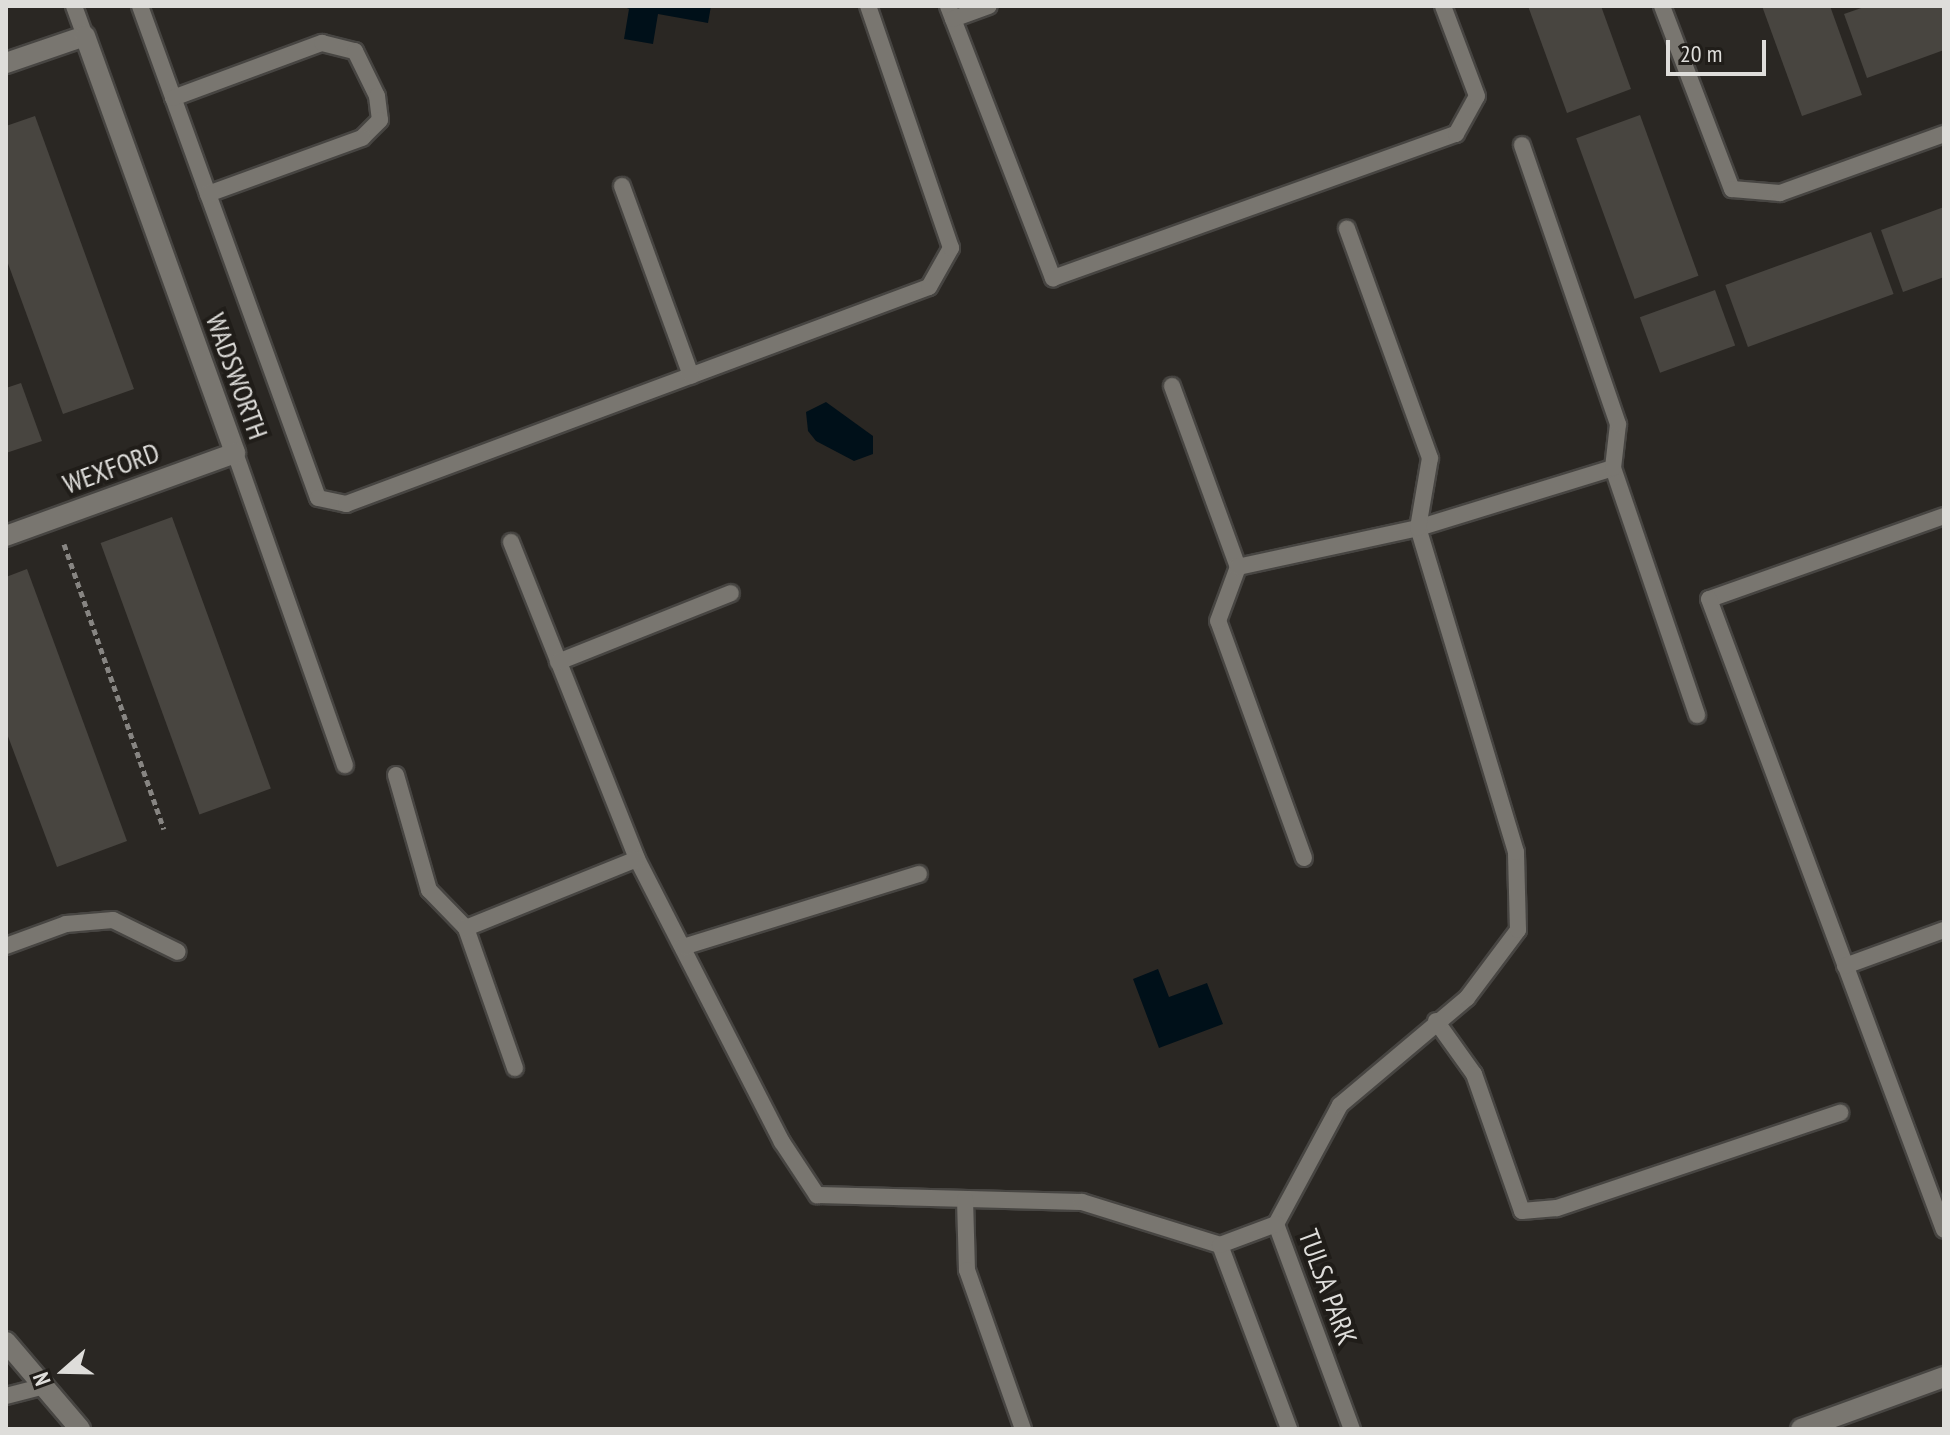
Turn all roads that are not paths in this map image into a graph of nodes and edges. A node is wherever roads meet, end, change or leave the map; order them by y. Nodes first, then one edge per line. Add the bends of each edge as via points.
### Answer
1 (74, 6) edge
2 (140, 6) edge
3 (868, 6) edge
4 (989, 6) edge
5 (1443, 6) edge
6 (1662, 6) edge
7 (950, 12) edge
8 (85, 36) junction
9 (6, 63) edge
10 (173, 98) junction
11 (1944, 134) edge
12 (1522, 145) dead end
13 (622, 186) dead end
14 (208, 194) junction
15 (1347, 229) dead end
16 (691, 376) junction
17 (1172, 386) dead end
18 (235, 453) junction
19 (1613, 468) junction
20 (1944, 516) edge
21 (1418, 528) junction
22 (6, 536) edge
23 (511, 542) dead end
24 (1238, 567) junction
25 (731, 593) dead end
26 (558, 662) junction
27 (1697, 715) dead end
28 (345, 765) dead end
29 (396, 775) dead end
30 (1304, 858) dead end
31 (637, 859) junction
32 (919, 874) dead end
33 (466, 928) junction
34 (1944, 930) edge
35 (6, 946) edge
36 (683, 947) junction
37 (178, 952) dead end
38 (1845, 966) junction
39 (1436, 1021) junction
40 (515, 1068) dead end
41 (1840, 1113) dead end
42 (965, 1199) junction
43 (1276, 1224) junction
44 (1944, 1230) edge
45 (1220, 1245) junction
46 (6, 1342) edge
47 (1944, 1377) edge
48 (45, 1386) junction
49 (6, 1396) edge
50 (80, 1429) edge
51 (1023, 1429) edge
52 (1289, 1429) edge
53 (1352, 1429) edge
54 (1801, 1429) edge

1 - 8 lane, WADSWORTH
2 - 10 lane
3 - 16 lane via 951,248 929,287
4 - 7 lane
5 - 7 lane via 1477,96 1456,134 1053,278
6 - 11 lane via 1732,189 1780,193
8 - 9 street
8 - 18 street, WADSWORTH
10 - 14 lane
10 - 14 lane via 322,43 355,51 377,96 380,120 362,138
12 - 19 lane via 1618,424
13 - 16 lane
14 - 16 lane via 318,498 346,504
15 - 21 lane via 1430,458
17 - 24 lane
18 - 22 street, WEXFORD
18 - 28 lane, WADSWORTH
19 - 21 lane
19 - 27 lane
20 - 38 lane via 1709,599
21 - 24 lane
21 - 39 lane via 1516,852 1518,930 1467,998
23 - 26 lane
24 - 30 lane via 1218,621
25 - 26 lane
26 - 31 lane
29 - 33 lane via 429,890
31 - 33 lane
31 - 36 lane
32 - 36 lane
33 - 40 lane
34 - 38 lane
35 - 37 lane via 66,924 113,920
36 - 42 lane via 782,1142 817,1195
38 - 44 lane
39 - 41 lane via 1474,1074 1522,1211 1557,1208
39 - 43 lane via 1340,1105
42 - 45 lane via 1082,1202
42 - 51 lane via 967,1270
43 - 45 lane, TULSA PARK
43 - 53 lane, TULSA PARK
45 - 52 lane
46 - 48 street
47 - 54 street
48 - 49 lane
48 - 50 street

